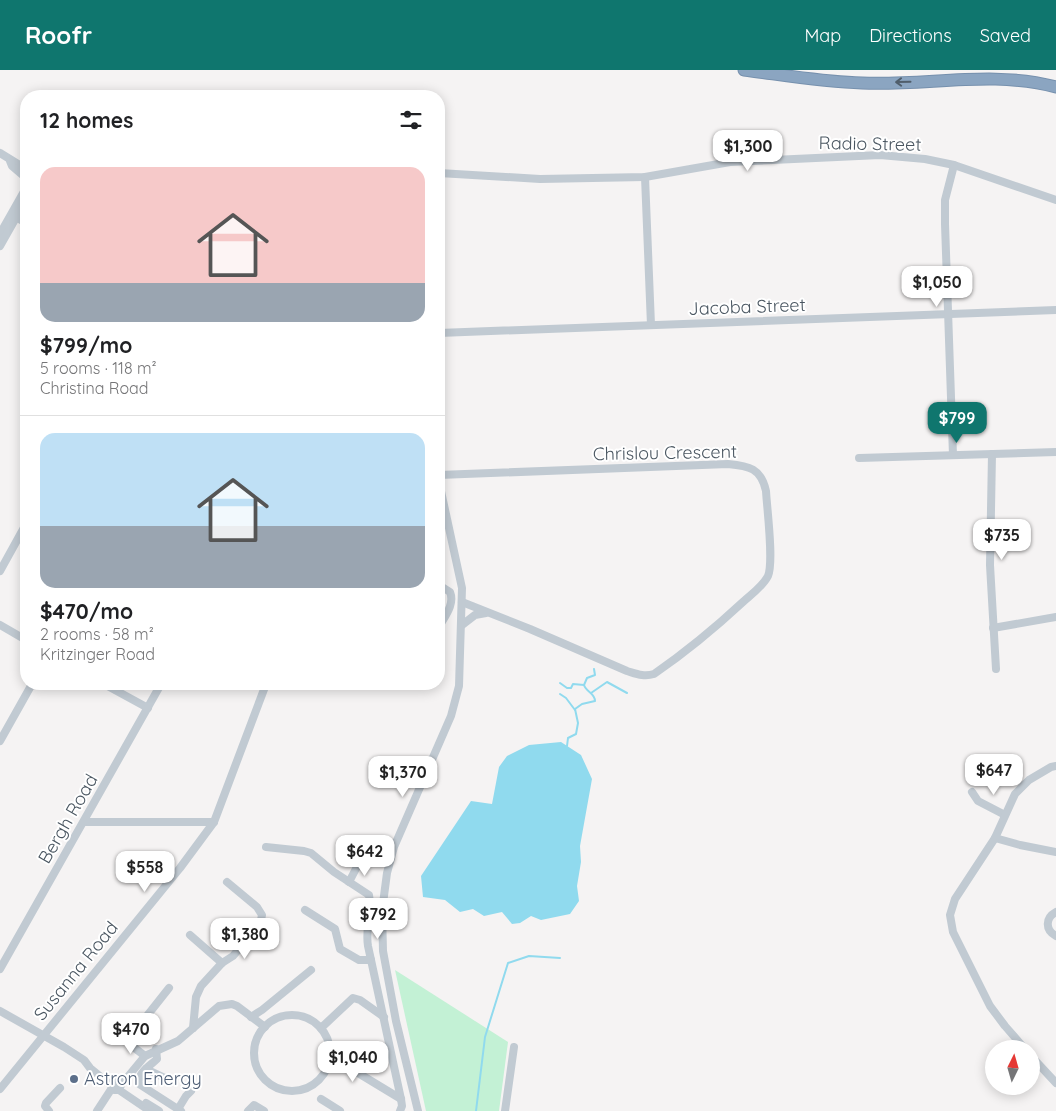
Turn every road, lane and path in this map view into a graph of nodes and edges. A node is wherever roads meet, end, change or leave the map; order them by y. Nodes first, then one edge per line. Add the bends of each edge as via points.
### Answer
1 (744, 70) edge
2 (989, 70) edge
3 (931, 82) junction
4 (1056, 87) edge
5 (0, 153) edge
6 (10, 161) junction
7 (20, 165) edge
8 (954, 166) junction
9 (20, 173) edge
10 (445, 173) edge
11 (645, 177) junction
12 (1056, 200) edge
13 (20, 202) edge
14 (20, 208) edge
15 (14, 216) junction
16 (20, 220) edge
17 (0, 234) edge
18 (0, 246) edge
19 (1056, 310) edge
20 (949, 314) junction
21 (651, 325) junction
22 (445, 333) edge
23 (1056, 452) edge
24 (992, 454) junction
25 (953, 455) junction
26 (860, 458) dead end
27 (445, 475) edge
28 (445, 525) edge
29 (20, 535) edge
30 (0, 571) edge
31 (445, 589) edge
32 (462, 602) junction
33 (488, 613) junction
34 (445, 616) edge
35 (1056, 618) edge
36 (0, 625) edge
37 (462, 625) junction
38 (993, 628) junction
39 (20, 637) edge
40 (996, 669) dead end
41 (29, 690) edge
42 (115, 690) edge
43 (158, 690) edge
44 (264, 690) edge
45 (148, 708) junction
46 (0, 741) edge
47 (1056, 766) edge
48 (972, 792) dead end
49 (1005, 815) junction
50 (84, 822) junction
51 (214, 822) junction
52 (995, 838) junction
53 (266, 847) dead end
54 (1056, 852) edge
55 (360, 861) dead end
56 (226, 882) dead end
57 (349, 882) junction
58 (305, 910) dead end
59 (1056, 912) edge
60 (190, 935) dead end
61 (1056, 936) edge
62 (371, 960) junction
63 (222, 963) junction
64 (0, 969) edge
65 (311, 970) dead end
66 (169, 988) dead end
67 (0, 1011) edge
68 (251, 1017) junction
69 (384, 1017) junction
70 (265, 1027) junction
71 (193, 1028) junction
72 (321, 1028) junction
73 (43, 1035) junction
74 (1017, 1040) edge
75 (514, 1047) dead end
76 (157, 1050) junction
77 (144, 1055) junction
78 (330, 1056) junction
79 (1040, 1066) edge
80 (146, 1069) junction
81 (164, 1078) dead end
82 (397, 1083) junction
83 (1056, 1083) edge
84 (117, 1086) junction
85 (60, 1088) dead end
86 (0, 1089) edge
87 (191, 1091) dead end
88 (387, 1091) junction
89 (401, 1098) junction
90 (321, 1099) dead end
91 (99, 1109) edge
92 (180, 1110) edge
93 (49, 1111) edge
94 (150, 1111) edge
95 (159, 1111) edge
96 (248, 1111) edge
97 (264, 1111) edge
98 (340, 1111) edge
99 (400, 1111) edge
100 (418, 1111) edge
101 (505, 1111) edge

3 -> 1 highway via 862,83
2 - 3 highway
3 - 4 highway via 1009,78
5 - 6 street
6 - 7 street
6 - 9 street
8 - 11 street, Radio Street via 925,159 880,155 730,162
8 - 12 street, Radio Street
8 - 20 street via 945,200
10 - 11 street, Radio Street via 540,179
11 - 21 street
13 - 15 street
14 - 15 street
15 - 16 street
15 - 17 street
15 - 18 street
19 - 20 street, Jacoba Street
20 - 21 street, Jacoba Street
20 - 25 street
21 - 22 street, Jacoba Street
23 - 24 street
24 - 25 street
24 - 38 street via 990,566
25 - 26 street
27 - 33 street, Chrislou Crescent via 728,464 754,469 764,481 770,552 768,576 731,613 654,674 648,676 627,671
28 - 32 street via 461,581
29 - 30 street
31 - 34 street via 451,595
32 - 33 street, Chrislou Crescent
32 - 37 street
33 - 37 street via 475,615
35 - 38 street
36 - 39 street
37 - 100 street via 457,700 397,840 383,896 383,952
38 - 40 street
41 - 46 street
42 - 45 street
43 - 45 street, Bergh Road
44 - 51 street, Susanna Road
45 - 50 street, Bergh Road
47 - 49 street via 1021,787
48 - 49 street via 978,801
49 - 52 street
50 - 51 street
50 - 64 street, Bergh Road
51 - 73 street, Susanna Road
52 - 54 street
52 - 74 street via 955,900 950,922 990,1006
53 - 57 street via 304,851
55 - 57 street
56 - 63 street via 257,907 262,915 258,926 233,956
57 - 62 street via 370,898 366,936
58 - 62 street via 335,929 340,949 359,960
59 - 61 street via 1049,917 1047,924
60 - 63 street
62 - 69 street
63 - 71 street via 198,991
65 - 68 street
66 - 77 street via 130,1036 132,1046
67 - 73 street
68 - 70 street
68 - 71 street via 237,1006 225,1004 210,1012
69 - 72 street via 353,998
69 - 82 street
70 - 72 street via 287,1016 300,1016
70 - 78 street via 254,1051 262,1076 271,1085 283,1090 309,1088 320,1080
71 - 76 street
72 - 78 street via 330,1046
73 - 84 street via 64,1046
73 - 86 street, Susanna Road
75 - 101 street
76 - 77 street
76 - 80 street via 157,1059
77 - 84 street
78 - 88 street
79 - 83 street
80 - 81 street
80 - 92 street via 139,1076 139,1084
82 - 88 street
82 - 89 street
84 - 91 street
84 - 94 street
84 - 95 street
85 - 93 street via 46,1103
87 - 92 street
88 - 89 street
89 - 99 street
90 - 98 street
96 - 97 street via 254,1105

